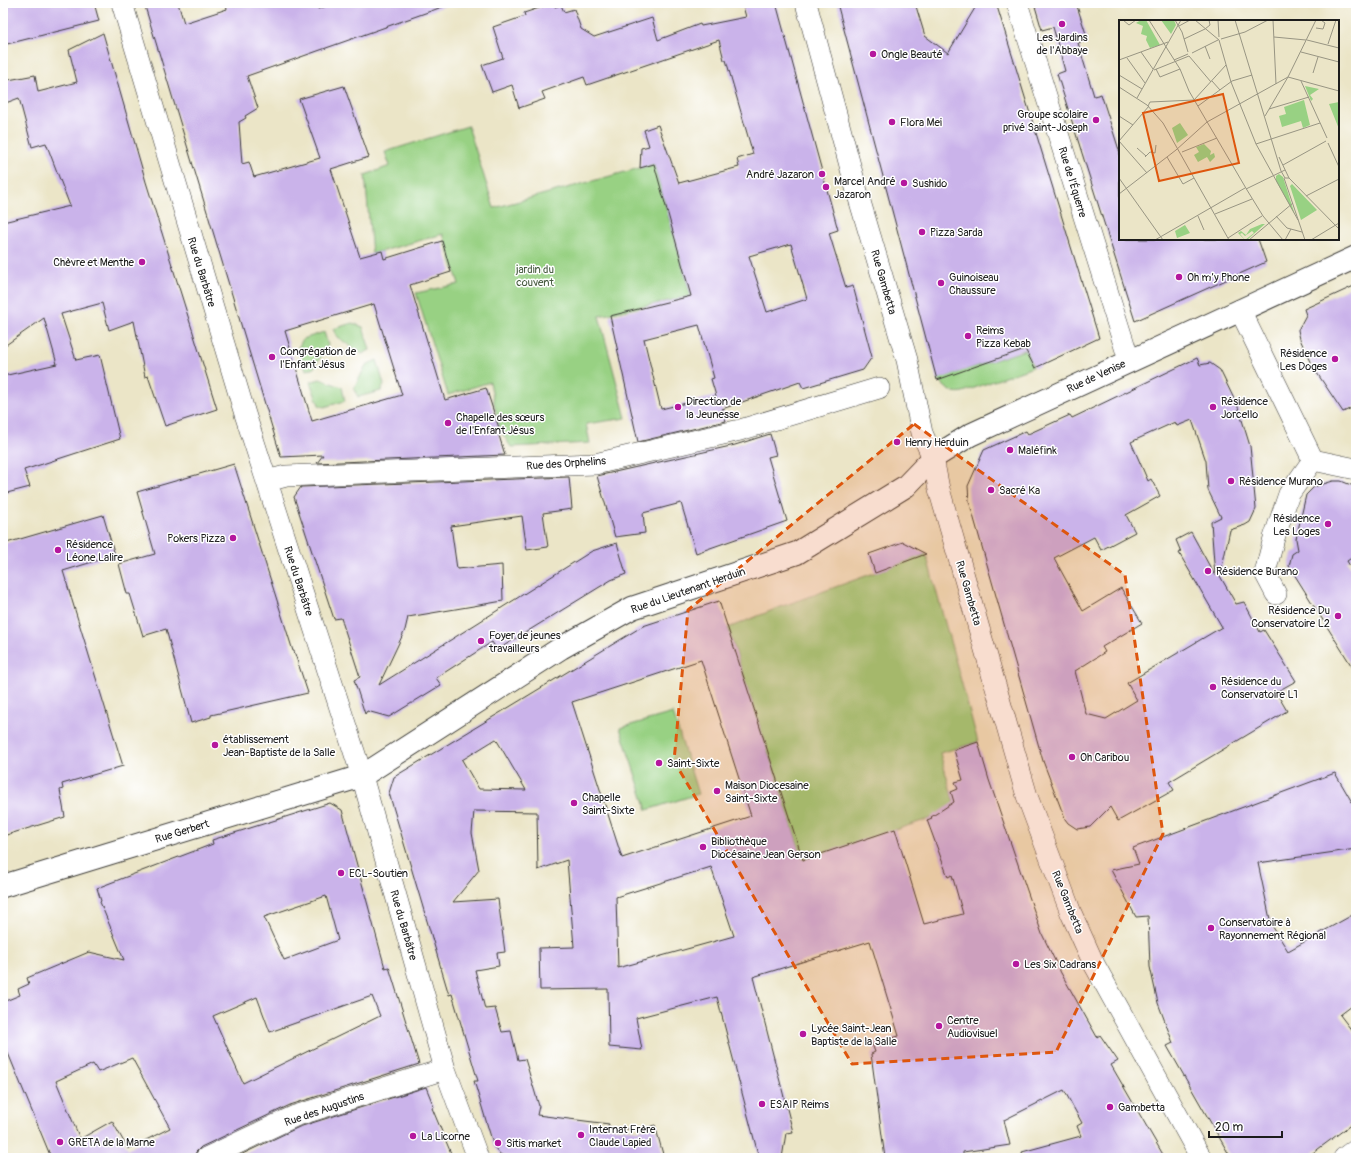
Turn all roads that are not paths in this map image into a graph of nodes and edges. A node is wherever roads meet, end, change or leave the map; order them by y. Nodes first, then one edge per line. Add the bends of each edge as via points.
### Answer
1 (122, 3) edge
2 (806, 3) edge
3 (1017, 3) edge
4 (1356, 257) edge
5 (1240, 310) junction
6 (1129, 360) junction
7 (879, 388) dead end
8 (953, 445) joint
9 (934, 458) junction
10 (1313, 460) junction
11 (1356, 469) edge
12 (267, 481) junction
13 (1276, 594) dead end
14 (362, 776) junction
15 (3, 886) edge
16 (445, 1069) junction
17 (1356, 1149) edge
18 (206, 1158) edge
19 (478, 1158) edge
20 (1201, 1158) edge
21 (1344, 1158) edge

1 - 12 street, Rue du Barbâtre
2 - 9 street, Rue Gambetta via 858,195 907,360 922,433
3 - 6 street, Rue de l'Équerre
4 - 5 street, Rue de Venise
5 - 6 street, Rue de Venise
5 - 10 street
6 - 8 street, Rue de Venise
7 - 12 street, Rue des Orphelins via 740,430 595,464 286,476
8 - 9 street, Rue du Lieutenant Herduin
9 - 14 street, Rue du Lieutenant Herduin via 906,486 797,553 632,608 561,648
9 - 20 street, Rue Gambetta via 938,489 1027,796 1071,913 1094,964
10 - 11 street
10 - 13 street via 1289,494 1274,538 1265,573
12 - 14 street, Rue du Barbâtre
14 - 15 street, Rue Gerbert
14 - 16 street, Rue du Barbâtre
16 - 18 street, Rue des Augustins via 295,1116
16 - 19 street, Rue du Barbâtre
17 - 21 street

